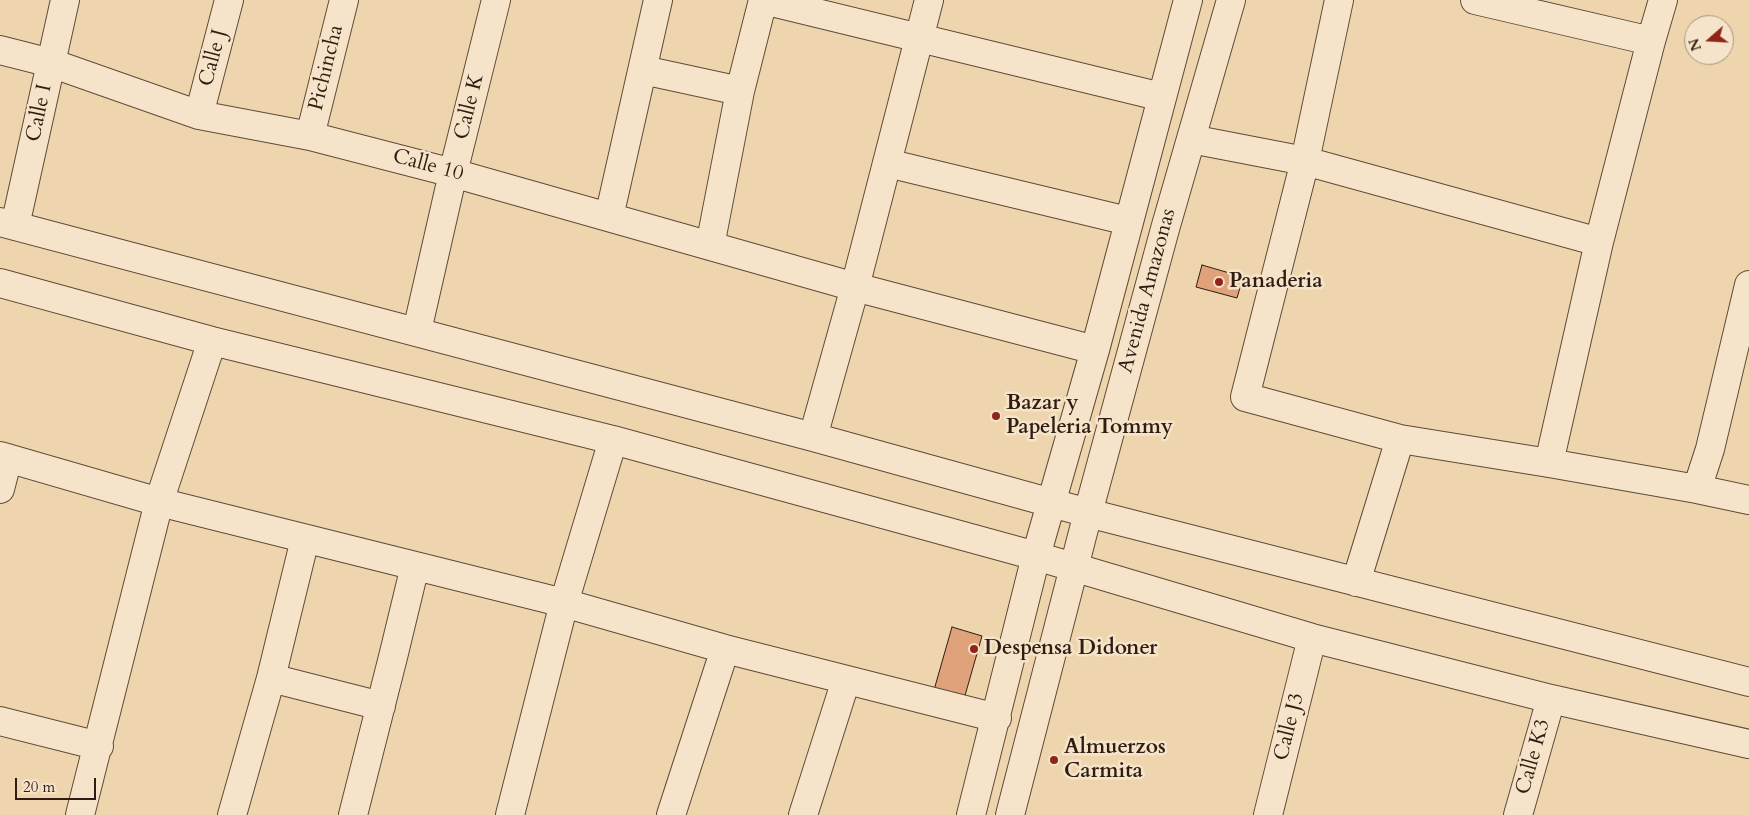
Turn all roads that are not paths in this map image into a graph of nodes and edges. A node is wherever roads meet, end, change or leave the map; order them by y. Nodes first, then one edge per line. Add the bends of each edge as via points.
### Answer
1 (65, 0) edge
2 (229, 0) edge
3 (344, 0) edge
4 (496, 0) edge
5 (658, 0) edge
6 (763, 0) edge
7 (929, 0) edge
8 (1188, 0) edge
9 (1231, 0) edge
10 (1339, 0) edge
11 (1475, 0) edge
12 (1663, 0) edge
13 (920, 38) junction
14 (1651, 41) junction
15 (0, 50) edge
16 (51, 63) junction
17 (642, 70) junction
18 (740, 91) junction
19 (1162, 98) junction
20 (199, 115) junction
21 (310, 136) junction
22 (1191, 139) junction
23 (1305, 161) junction
24 (887, 163) junction
25 (453, 173) junction
26 (609, 217) junction
27 (1128, 221) junction
28 (8, 224) edge
29 (1599, 242) junction
30 (710, 246) junction
31 (0, 283) edge
32 (1749, 286) edge
33 (855, 287) junction
34 (417, 331) junction
35 (212, 341) junction
36 (1742, 342) edge
37 (1095, 350) junction
38 (813, 437) junction
39 (1400, 439) junction
40 (613, 440) junction
41 (4, 457) edge
42 (1549, 463) junction
43 (0, 489) edge
44 (1697, 489) junction
45 (1749, 500) edge
46 (159, 502) junction
47 (1051, 502) junction
48 (1088, 513) junction
49 (305, 539) junction
50 (1036, 556) junction
51 (415, 566) junction
52 (1073, 568) junction
53 (1356, 582) junction
54 (564, 603) junction
55 (1312, 638) junction
56 (725, 649) junction
57 (271, 678) junction
58 (846, 680) junction
59 (1749, 682) edge
60 (1551, 699) junction
61 (381, 706) junction
62 (997, 718) junction
63 (0, 721) edge
64 (1749, 744) edge
65 (99, 746) junction
66 (80, 815) edge
67 (232, 815) edge
68 (353, 815) edge
69 (510, 815) edge
70 (671, 815) edge
71 (803, 815) edge
72 (971, 815) edge
73 (1010, 815) edge
74 (1268, 815) edge
75 (1518, 815) edge

1 - 16 street, Calle I
2 - 20 street, Calle J
3 - 21 street, Pichincha
4 - 25 street, Calle K
5 - 17 street
6 - 13 street
6 - 18 street
7 - 13 street
8 - 19 street, Avenida Amazonas
9 - 22 street, Avenida Amazonas
10 - 23 street
11 - 14 street
12 - 14 street
13 - 19 street
13 - 24 street
14 - 29 street
15 - 16 street, Calle 10
16 - 20 street, Calle 10
16 - 28 street, Calle I
17 - 18 street
17 - 26 street
18 - 30 street
19 - 27 street, Avenida Amazonas
20 - 21 street, Calle 10
21 - 25 street, Calle 10
22 - 23 street
22 - 48 street, Avenida Amazonas
23 - 29 street
23 - 39 street via 1245,397
24 - 27 street
24 - 33 street
25 - 26 street, Calle 10
25 - 34 street, Calle K
26 - 30 street, Calle 10
27 - 37 street, Avenida Amazonas
28 - 34 street
29 - 42 street
30 - 33 street, Calle 10
31 - 35 street
32 - 36 street
33 - 37 street, Calle 10
33 - 38 street
34 - 38 street
35 - 40 street
35 - 46 street
36 - 44 street
37 - 47 street, Avenida Amazonas
38 - 47 street
39 - 42 street
39 - 53 street
40 - 50 street
40 - 54 street
41 - 43 street
41 - 46 street
42 - 44 street
44 - 45 street
46 - 49 street
46 - 65 street
47 - 48 street
47 - 50 street, Avenida Amazonas
48 - 52 street, Avenida Amazonas
48 - 53 street
49 - 51 street
49 - 57 street
50 - 52 street
50 - 62 street, Avenida Amazonas
51 - 54 street
51 - 61 street
52 - 55 street
52 - 73 street, Avenida Amazonas
53 - 59 street
54 - 56 street
54 - 69 street
55 - 60 street
55 - 74 street, Calle J3
56 - 58 street
56 - 70 street
57 - 61 street
57 - 67 street
58 - 62 street
58 - 71 street
60 - 64 street
60 - 75 street, Calle K3
61 - 68 street
62 - 72 street, Avenida Amazonas
63 - 65 street
65 - 66 street

